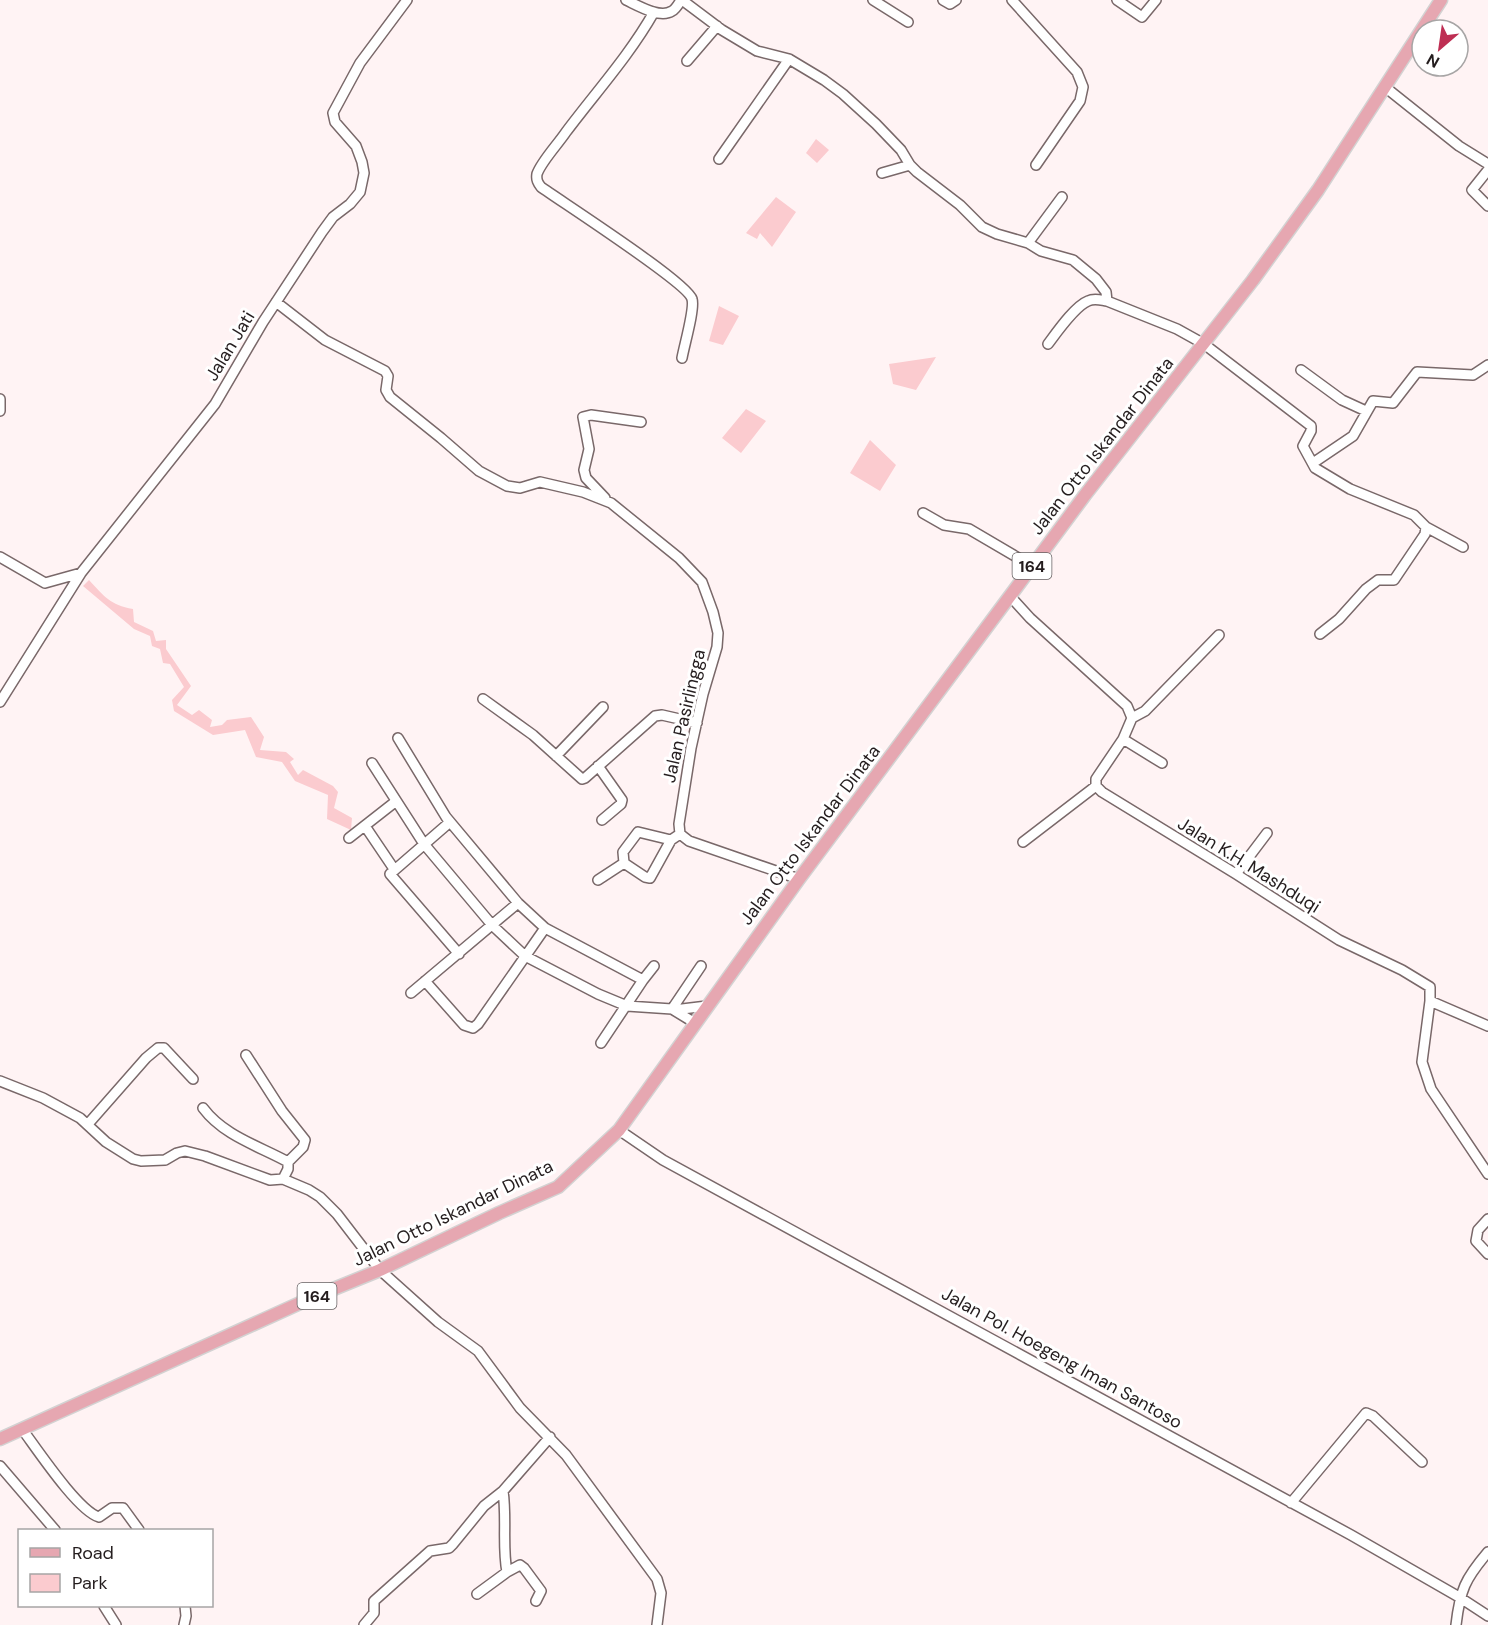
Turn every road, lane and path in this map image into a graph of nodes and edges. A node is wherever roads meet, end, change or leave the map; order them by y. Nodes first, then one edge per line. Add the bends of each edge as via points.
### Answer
1 (406, 0) edge
2 (626, 0) edge
3 (682, 0) edge
4 (873, 0) edge
5 (943, 0) edge
6 (956, 0) edge
7 (1012, 0) edge
8 (1117, 0) edge
9 (1156, 0) edge
10 (1441, 0) edge
11 (654, 12) junction
12 (908, 22) dead end
13 (717, 26) junction
14 (789, 59) junction
15 (687, 61) dead end
16 (1385, 87) junction
17 (719, 159) dead end
18 (1488, 164) edge
19 (910, 165) junction
20 (1036, 165) dead end
21 (1488, 171) edge
22 (882, 173) dead end
23 (1062, 197) dead end
24 (1488, 206) edge
25 (1028, 243) junction
26 (1107, 301) junction
27 (276, 303) junction
28 (1048, 344) dead end
29 (1204, 344) junction
30 (682, 358) dead end
31 (1488, 365) edge
32 (1301, 370) dead end
33 (0, 399) edge
34 (0, 411) edge
35 (1366, 411) junction
36 (641, 422) dead end
37 (1313, 463) junction
38 (611, 504) junction
39 (923, 513) dead end
40 (1426, 527) junction
41 (1462, 547) dead end
42 (0, 557) edge
43 (1032, 566) junction
44 (79, 576) junction
45 (1010, 596) junction
46 (1320, 634) dead end
47 (1219, 635) dead end
48 (483, 699) dead end
49 (0, 702) edge
50 (603, 707) dead end
51 (1132, 718) junction
52 (697, 723) junction
53 (398, 738) dead end
54 (1124, 739) junction
55 (556, 756) junction
56 (372, 763) dead end
57 (1162, 763) dead end
58 (598, 766) junction
59 (1096, 786) junction
60 (395, 802) junction
61 (602, 820) dead end
62 (450, 822) junction
63 (365, 826) junction
64 (1268, 833) dead end
65 (680, 834) junction
66 (349, 838) dead end
67 (671, 840) junction
68 (1023, 842) dead end
69 (423, 844) junction
70 (624, 863) junction
71 (394, 869) junction
72 (1236, 874) junction
73 (800, 879) junction
74 (598, 880) dead end
75 (518, 903) junction
76 (492, 925) junction
77 (545, 928) junction
78 (459, 954) junction
79 (525, 956) junction
80 (654, 966) dead end
81 (701, 966) dead end
82 (643, 980) junction
83 (424, 981) junction
84 (411, 993) dead end
85 (1430, 1001) junction
86 (627, 1006) junction
87 (707, 1006) junction
88 (673, 1010) junction
89 (694, 1023) junction
90 (1488, 1026) edge
91 (601, 1043) dead end
92 (246, 1054) dead end
93 (193, 1078) dead end
94 (0, 1081) edge
95 (203, 1108) dead end
96 (88, 1124) junction
97 (619, 1130) junction
98 (288, 1162) junction
99 (1488, 1174) edge
100 (283, 1179) junction
101 (1488, 1219) edge
102 (1488, 1254) edge
103 (380, 1270) junction
104 (22, 1429) junction
105 (550, 1437) junction
106 (0, 1438) edge
107 (1422, 1462) dead end
108 (0, 1466) edge
109 (503, 1491) junction
110 (1291, 1503) junction
111 (54, 1529) edge
112 (138, 1529) edge
113 (1488, 1552) edge
114 (507, 1572) junction
115 (477, 1594) dead end
116 (1460, 1597) junction
117 (536, 1601) dead end
118 (105, 1607) edge
119 (185, 1607) edge
120 (1488, 1616) edge
121 (116, 1625) edge
122 (184, 1625) edge
123 (364, 1625) edge
124 (657, 1625) edge
125 (1456, 1625) edge

1 - 27 street, Jalan Jati via 360,63 333,113 362,162 360,192 333,217
2 - 11 street
3 - 11 street via 671,12
3 - 13 street
4 - 12 street
5 - 6 street via 950,4
7 - 20 street via 1077,72 1083,87 1080,101
8 - 9 street via 1142,17
10 - 16 main road, Jalan Otto Iskandar Dinata / 164
11 - 30 street via 625,59 553,150 537,180 541,187 689,293 693,303
13 - 14 street via 757,51
13 - 15 street
14 - 17 street
14 - 19 street via 862,110 901,150
16 - 18 street
16 - 29 main road, Jalan Otto Iskandar Dinata / 164 via 1318,190
19 - 22 street
19 - 25 street via 982,227
21 - 24 street via 1472,190
23 - 25 street
25 - 26 street via 1073,260 1106,291
26 - 28 street via 1086,301
26 - 29 street
27 - 38 street, Jalan Pasirlingga via 326,340 385,371 390,397 479,471 514,488 540,482 584,492
27 - 44 street, Jalan Jati via 215,404
29 - 37 street via 1311,426 1303,446
29 - 43 main road, Jalan Otto Iskandar Dinata / 164
31 - 35 street via 1473,375 1418,371 1393,403 1373,401
32 - 35 street via 1342,400
33 - 34 street
35 - 37 street via 1353,436
36 - 38 street via 583,417 589,449 586,478
37 - 40 street via 1350,489 1413,515
38 - 52 street, Jalan Pasirlingga via 679,558 702,582 708,595 718,633 717,647
39 - 43 street via 944,525 969,529
40 - 41 street
40 - 46 street via 1394,580 1378,580
42 - 44 street via 45,583
43 - 45 main road, Jalan Otto Iskandar Dinata / 164
44 - 49 street, Jalan Jati
45 - 51 street via 1127,705
45 - 73 main road, Jalan Otto Iskandar Dinata / 164
47 - 51 street via 1145,711
48 - 55 street
50 - 55 street
51 - 54 street
52 - 58 street via 662,714 655,716
52 - 65 street, Jalan Pasirlingga via 680,813
53 - 62 street
54 - 57 street
54 - 59 street via 1096,779
55 - 58 street via 582,779
56 - 60 street
58 - 61 street via 621,800
59 - 68 street
59 - 72 street, Jalan K.H. Mashduqi
60 - 63 street
60 - 69 street
62 - 69 street
62 - 75 street
63 - 66 street
63 - 71 street
64 - 72 street
65 - 67 street
65 - 73 street via 689,841
67 - 70 street via 638,832 623,852
67 - 70 street via 650,878
69 - 71 street
69 - 76 street
70 - 74 street
71 - 78 street via 390,876
72 - 85 street, Jalan K.H. Mashduqi via 1339,940 1420,980 1430,987
73 - 87 main road, Jalan Otto Iskandar Dinata / 164
75 - 76 street
75 - 77 street
76 - 78 street
76 - 79 street
77 - 79 street
77 - 82 street
78 - 83 street
79 - 83 street via 473,1028 464,1025
79 - 86 street
80 - 82 street
81 - 88 street
82 - 86 street
83 - 84 street
85 - 90 street
85 - 99 street via 1423,1070 1431,1089
86 - 88 street
86 - 91 street
87 - 88 street
87 - 89 main road, Jalan Otto Iskandar Dinata / 164
88 - 89 street
89 - 97 main road, Jalan Otto Iskandar Dinata / 164
92 - 98 street via 305,1140
93 - 96 street via 164,1048 158,1048
94 - 96 street via 43,1098
95 - 98 street via 222,1128
96 - 100 street via 106,1142 133,1159 165,1160 185,1151 270,1180
97 - 103 main road, Jalan Otto Iskandar Dinata / 164 via 558,1187
97 - 110 street, Jalan Pol. Hoegeng Iman Santoso via 663,1160
98 - 100 street
100 - 103 street via 320,1197
101 - 102 street via 1478,1230 1476,1240
103 - 104 main road, Jalan Otto Iskandar Dinata / 164
103 - 105 street via 438,1322 478,1351 520,1408
104 - 106 main road, Jalan Otto Iskandar Dinata / 164
104 - 112 street via 89,1512 99,1517 112,1508 123,1508
105 - 109 street
105 - 124 street via 657,1579 661,1593
107 - 110 street via 1366,1413
108 - 111 street
109 - 114 street
109 - 123 street via 484,1506 453,1544 430,1551 374,1601 374,1613
110 - 116 street, Jalan Pol. Hoegeng Iman Santoso
113 - 116 street
114 - 115 street
114 - 117 street via 520,1565 524,1568 541,1591
116 - 120 street, Jalan Pol. Hoegeng Iman Santoso
116 - 125 street
118 - 121 street
119 - 122 street

